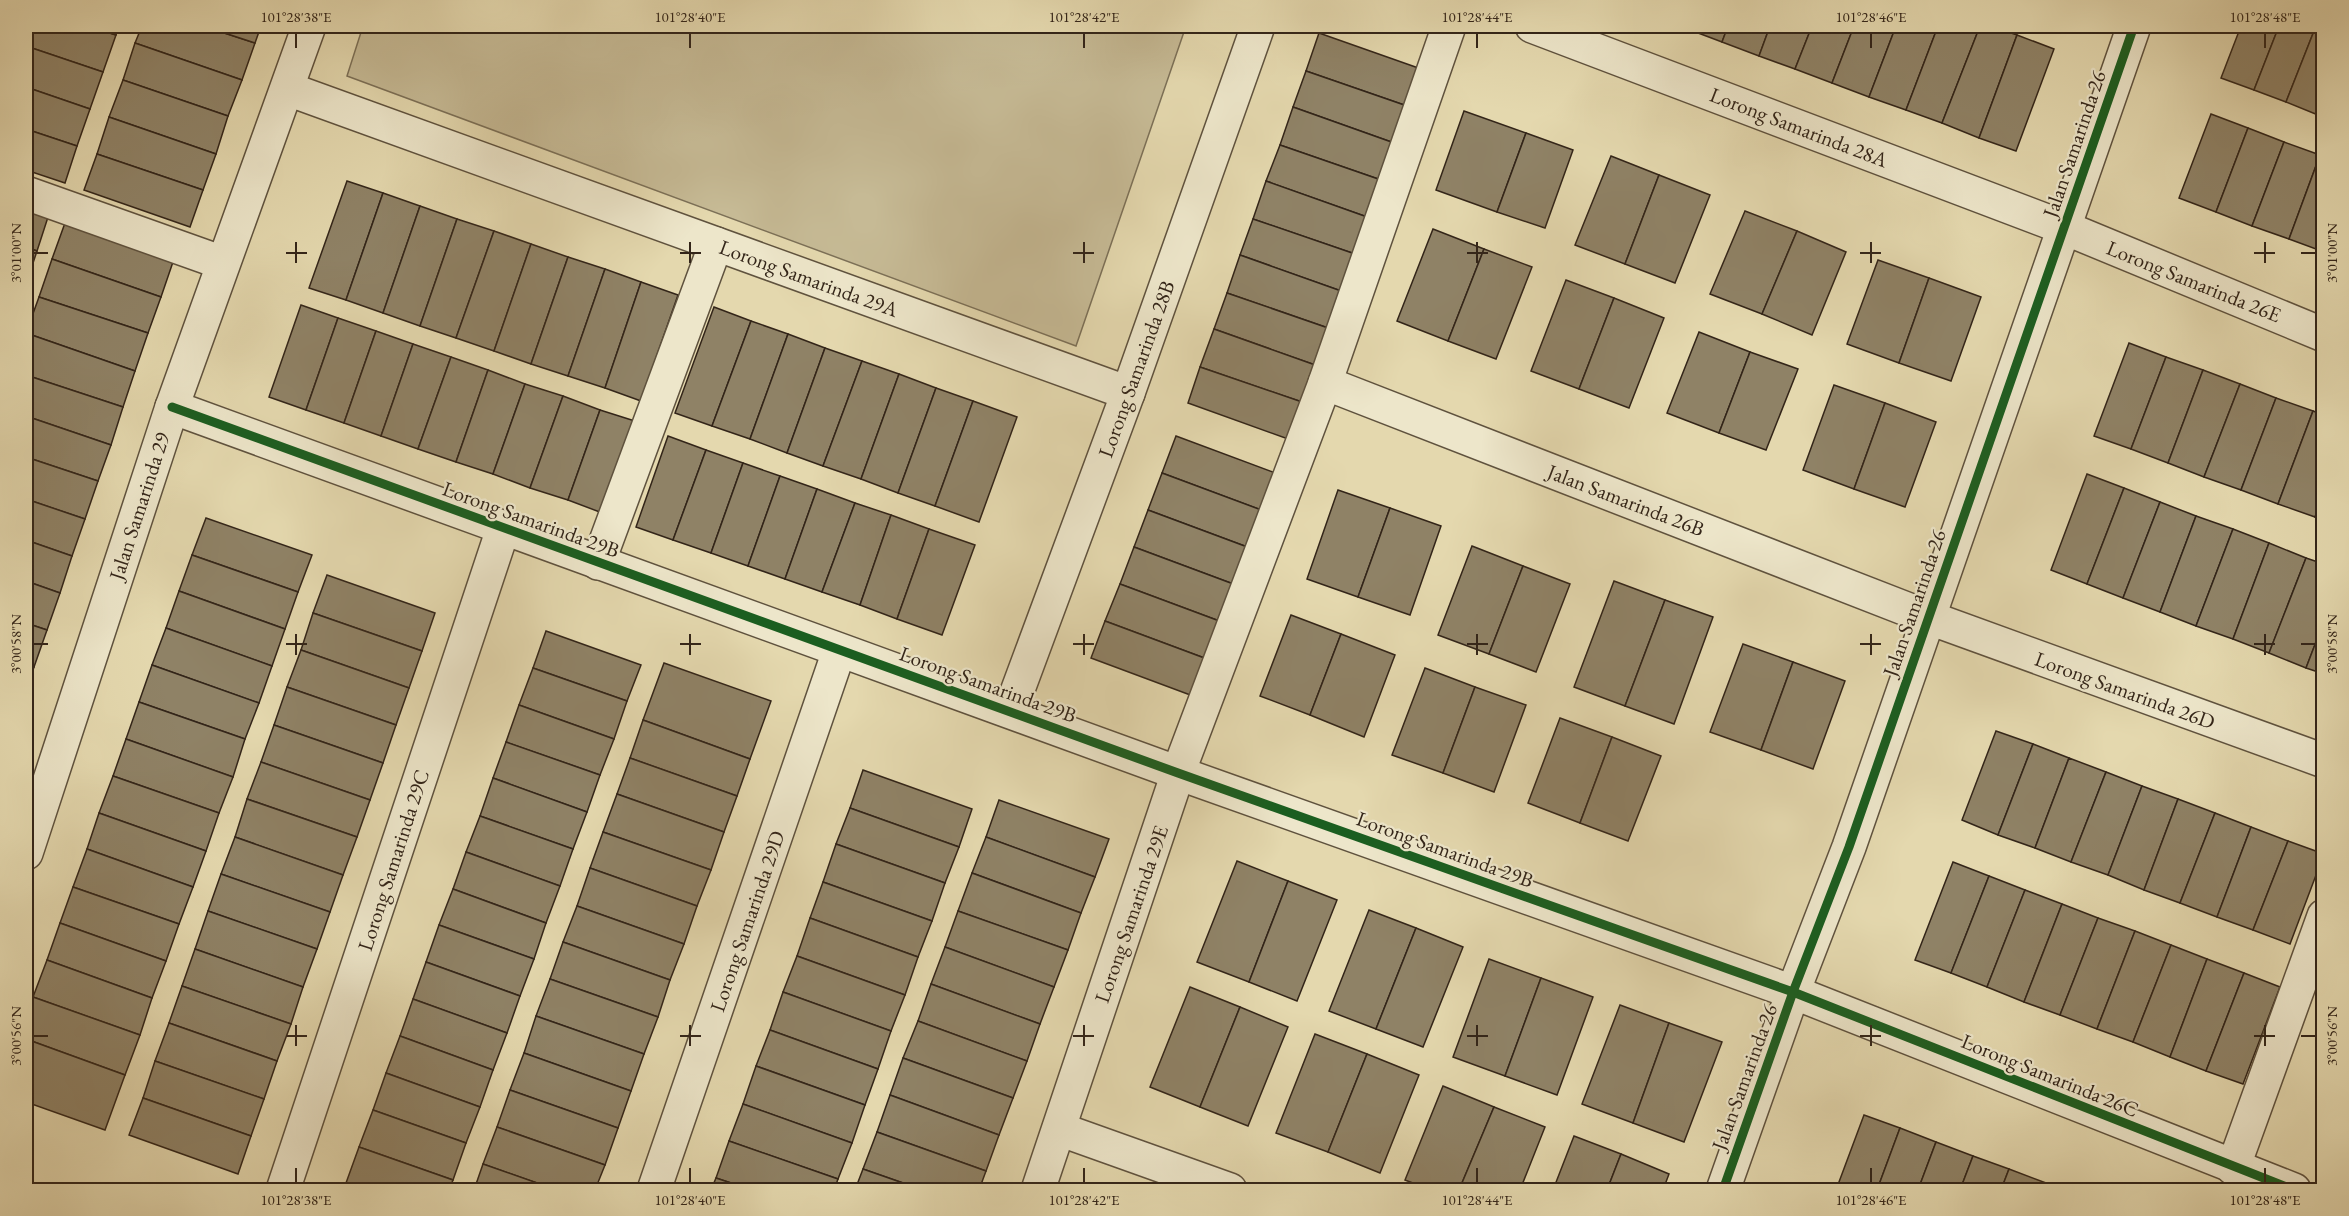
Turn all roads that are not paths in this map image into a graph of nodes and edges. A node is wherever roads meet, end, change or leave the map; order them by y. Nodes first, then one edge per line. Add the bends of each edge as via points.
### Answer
1 (309, 26) edge
2 (1258, 26) edge
3 (1449, 26) edge
4 (1532, 26) edge
5 (2134, 26) edge
6 (288, 89) junction
7 (26, 193) edge
8 (2065, 228) junction
9 (716, 244) junction
10 (223, 263) junction
11 (2324, 334) edge
12 (1325, 383) junction
13 (1128, 393) junction
14 (172, 407) junction
15 (503, 529) junction
16 (598, 562) junction
17 (1927, 618) junction
18 (839, 651) junction
19 (1010, 711) junction
20 (2324, 761) edge
21 (1178, 773) junction
22 (26, 853) edge
23 (2324, 916) edge
24 (1793, 992) junction
25 (1059, 1129) junction
26 (2233, 1168) junction
27 (283, 1191) edge
28 (654, 1191) edge
29 (1038, 1191) edge
30 (1230, 1191) edge
31 (1723, 1191) edge
32 (2294, 1191) edge

1 - 6 street, Jalan Samarinda 29
2 - 13 street, Lorong Samarinda 28B
3 - 12 street, Lorong Samarinda 29E
4 - 8 street, Lorong Samarinda 28A
5 - 8 street, Jalan Samarinda 26
6 - 9 street, Lorong Samarinda 29A
6 - 10 street, Jalan Samarinda 29
7 - 10 street
8 - 11 street, Lorong Samarinda 26E
8 - 17 street, Jalan Samarinda 26
9 - 13 street, Lorong Samarinda 29A
9 - 16 street
10 - 14 street, Jalan Samarinda 29
12 - 17 street, Jalan Samarinda 26B
12 - 21 street, Lorong Samarinda 29E
13 - 19 street, Lorong Samarinda 28B
14 - 15 street, Lorong Samarinda 29B
14 - 22 street, Jalan Samarinda 29
15 - 16 street, Lorong Samarinda 29B
15 - 27 street, Lorong Samarinda 29C
16 - 18 street, Lorong Samarinda 29B
17 - 20 street, Lorong Samarinda 26D
17 - 24 street, Jalan Samarinda 26 via 1849,847
18 - 19 street, Lorong Samarinda 29B
18 - 28 street, Lorong Samarinda 29D
19 - 21 street, Lorong Samarinda 29B
21 - 24 street, Lorong Samarinda 29B
21 - 25 street, Lorong Samarinda 29E
23 - 26 street
24 - 26 street, Lorong Samarinda 26C
24 - 31 street, Jalan Samarinda 26
25 - 29 street, Lorong Samarinda 29E
25 - 30 street
26 - 32 street, Lorong Samarinda 26C

